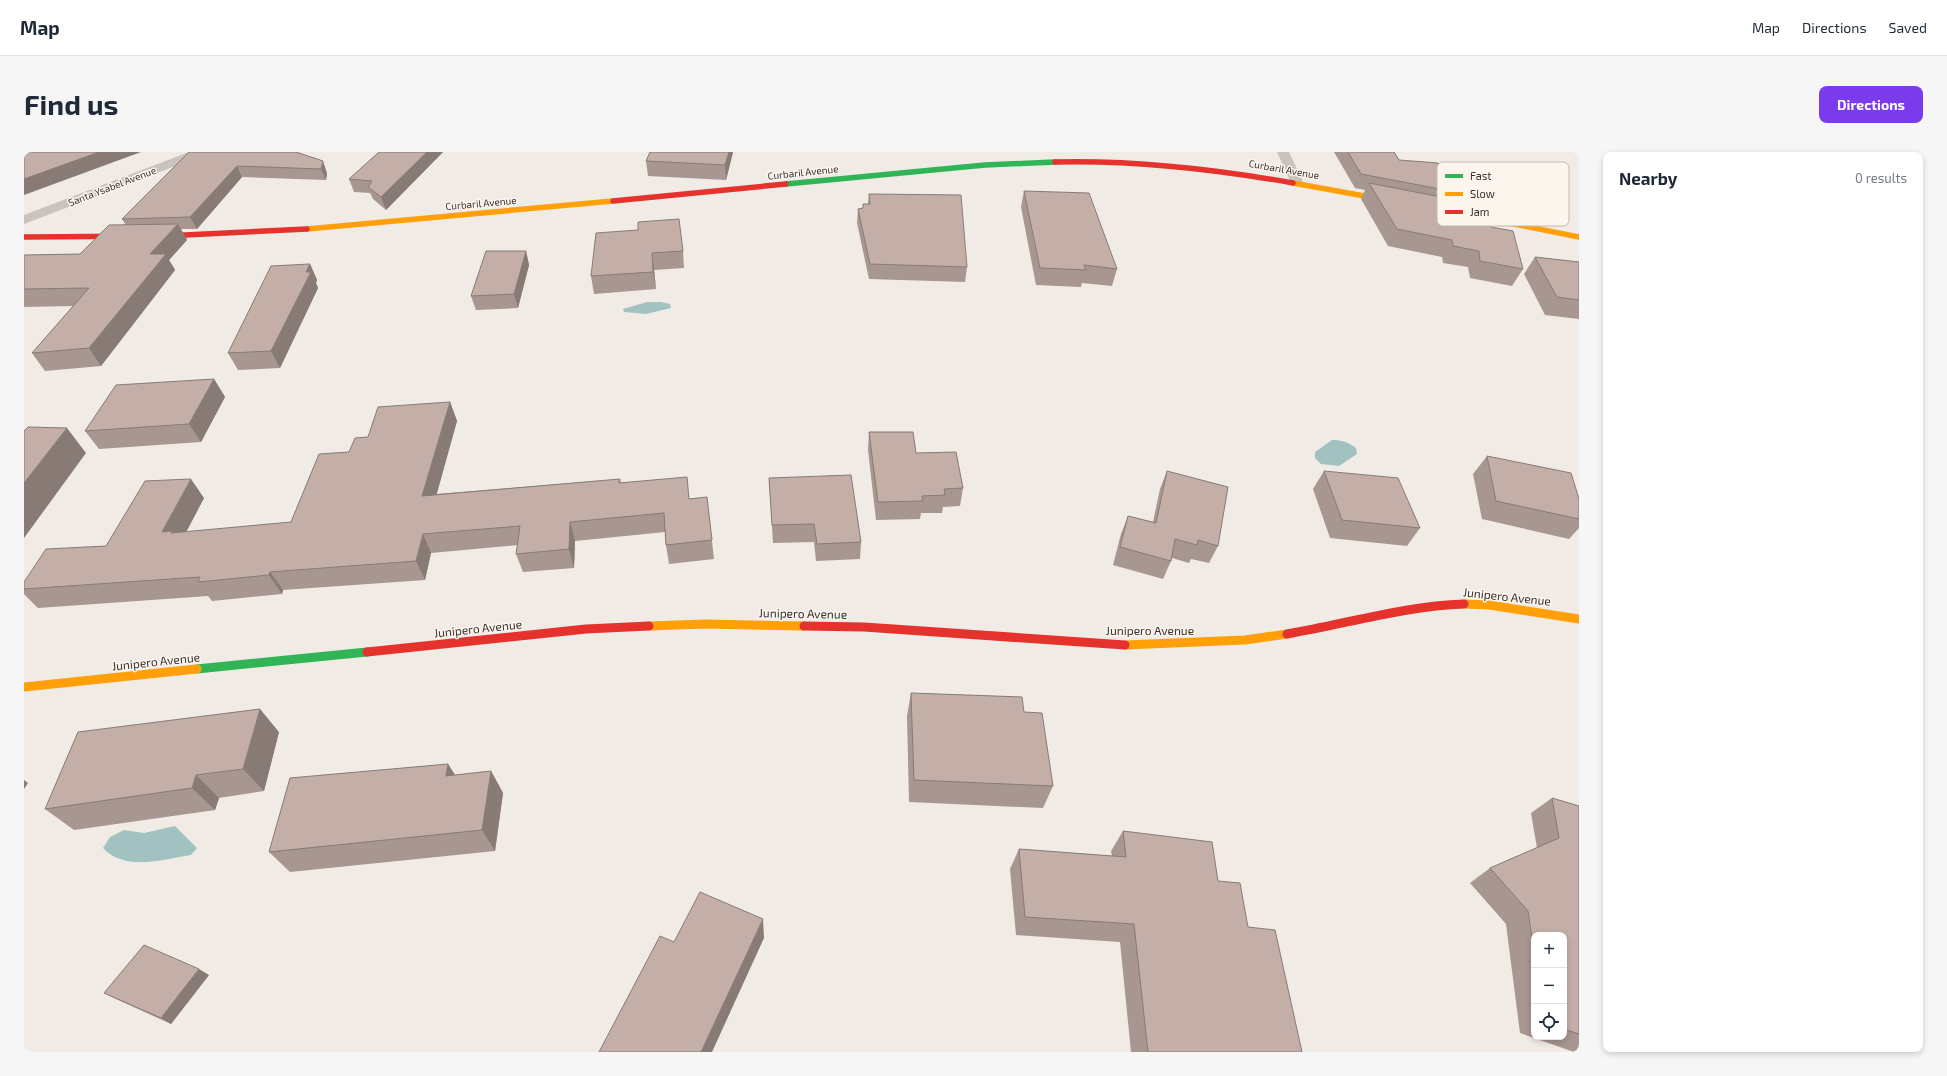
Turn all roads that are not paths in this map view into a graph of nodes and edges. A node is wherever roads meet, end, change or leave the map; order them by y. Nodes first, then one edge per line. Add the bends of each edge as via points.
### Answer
1 (200, 152) edge
2 (1283, 152) edge
3 (1297, 182) junction
4 (1405, 203) edge
5 (24, 220) edge
6 (1524, 226) edge
7 (24, 237) edge
8 (1579, 237) edge
9 (1579, 619) edge
10 (24, 687) edge

1 - 5 street, Santa Ysabel Avenue
2 - 3 street
3 - 4 street, Curbaril Avenue
3 - 7 street, Curbaril Avenue via 1153,164 1029,162 317,228 165,236
6 - 8 street
9 - 10 street, Junipero Avenue via 1489,605 1446,604 1398,611 1307,631 1245,640 1131,645 864,627 697,624 586,629

